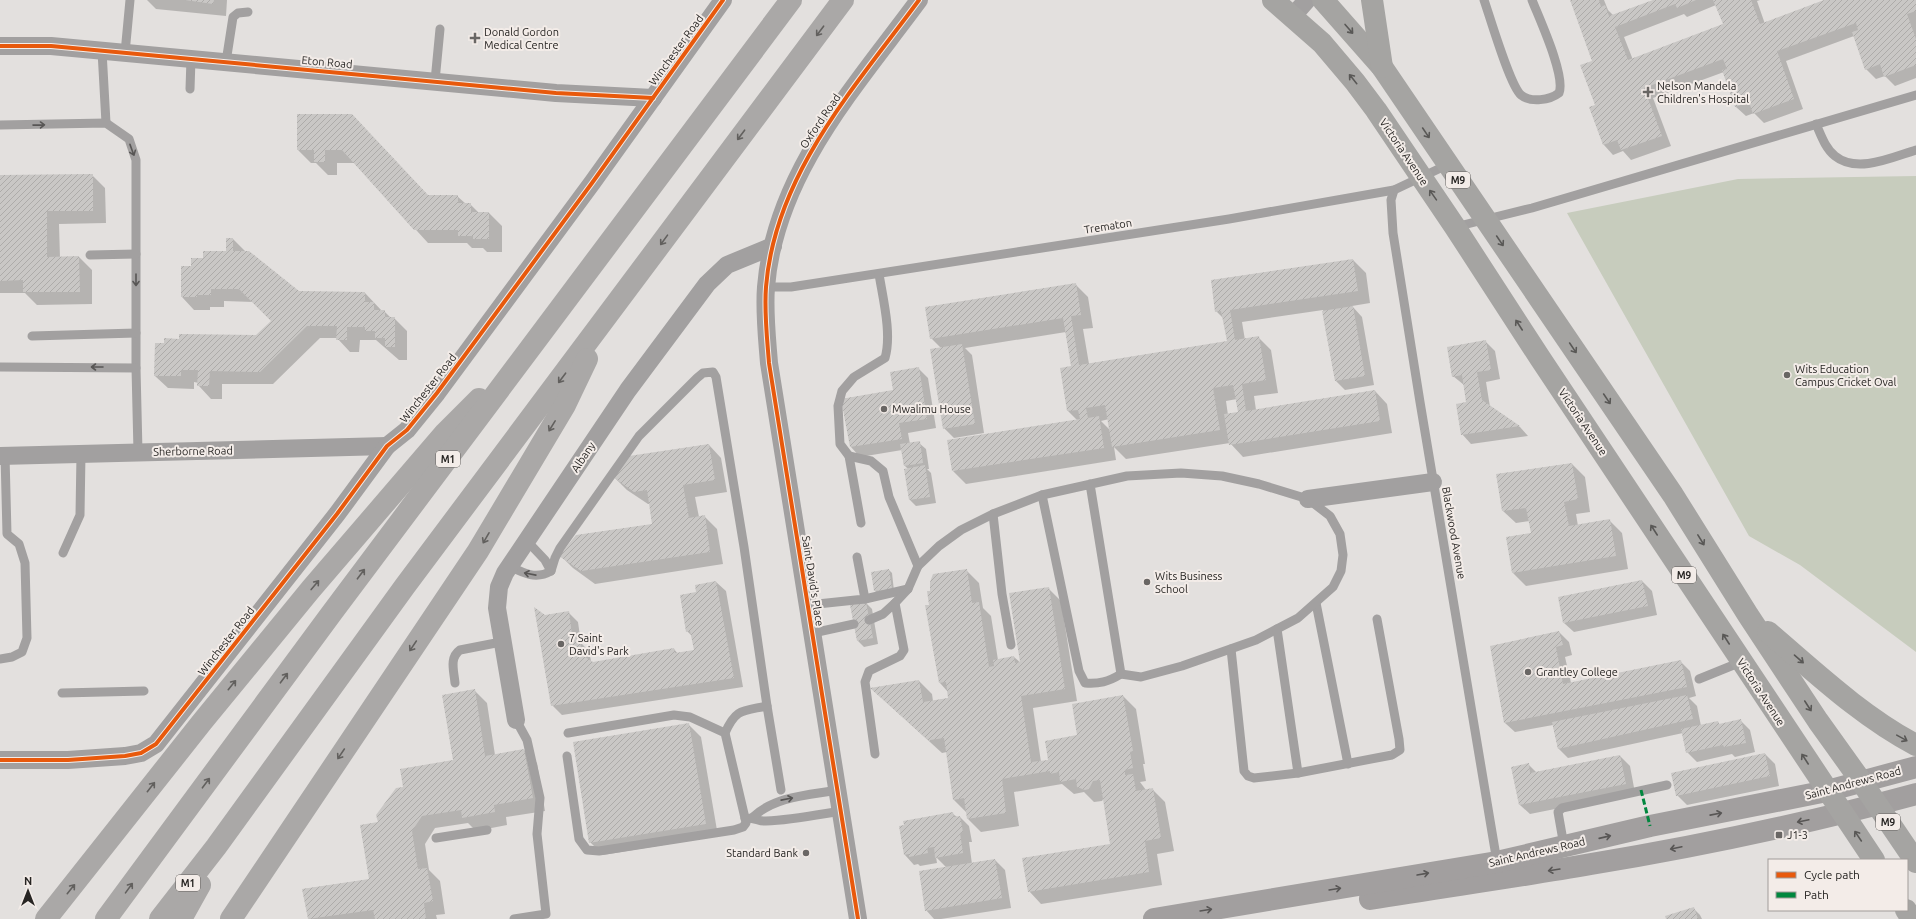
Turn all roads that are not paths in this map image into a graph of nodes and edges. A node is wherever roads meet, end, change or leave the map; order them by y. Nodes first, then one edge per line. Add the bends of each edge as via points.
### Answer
1 (130, 0) edge
2 (723, 0) edge
3 (790, 0) edge
4 (843, 0) edge
5 (919, 0) edge
6 (1307, 0) edge
7 (1323, 0) edge
8 (1372, 0) edge
9 (1484, 0) edge
10 (1532, 0) edge
11 (1282, 6) edge
12 (248, 12) dead end
13 (440, 29) dead end
14 (0, 46) edge
15 (102, 51) junction
16 (125, 54) junction
17 (191, 59) junction
18 (226, 62) junction
19 (1382, 67) junction
20 (435, 81) junction
21 (190, 89) dead end
22 (1916, 95) edge
23 (652, 98) junction
24 (106, 123) junction
25 (1816, 124) junction
26 (0, 125) edge
27 (1916, 150) edge
28 (1447, 165) junction
29 (1420, 176) junction
30 (1394, 190) junction
31 (1484, 219) junction
32 (1456, 227) junction
33 (773, 246) junction
34 (136, 254) junction
35 (90, 255) dead end
36 (879, 274) junction
37 (766, 287) junction
38 (599, 328) junction
39 (136, 333) junction
40 (32, 336) dead end
41 (0, 367) edge
42 (136, 368) junction
43 (516, 368) junction
44 (387, 446) junction
45 (138, 452) junction
46 (81, 454) junction
47 (2, 456) edge
48 (849, 456) junction
49 (1434, 482) junction
50 (1090, 484) junction
51 (1042, 495) junction
52 (1308, 499) junction
53 (993, 514) junction
54 (861, 523) dead end
55 (527, 541) junction
56 (63, 553) dead end
57 (857, 557) dead end
58 (509, 566) junction
59 (918, 566) junction
60 (551, 572) junction
61 (908, 589) junction
62 (865, 599) junction
63 (896, 603) junction
64 (1316, 603) junction
65 (808, 605) junction
66 (1748, 615) junction
67 (1377, 619) dead end
68 (870, 620) dead end
69 (854, 624) dead end
70 (1277, 629) junction
71 (813, 633) junction
72 (501, 642) junction
73 (1011, 645) dead end
74 (1230, 649) junction
75 (0, 659) edge
76 (1741, 662) junction
77 (1121, 674) junction
78 (1699, 679) dead end
79 (456, 683) dead end
80 (144, 691) dead end
81 (62, 693) dead end
82 (767, 706) junction
83 (516, 720) joint
84 (568, 733) dead end
85 (725, 733) junction
86 (1916, 745) edge
87 (875, 754) dead end
88 (567, 756) dead end
89 (0, 760) edge
90 (1348, 764) junction
91 (1916, 767) edge
92 (1298, 773) junction
93 (1861, 781) junction
94 (1667, 785) dead end
95 (781, 790) dead end
96 (838, 790) junction
97 (1826, 791) junction
98 (1916, 794) edge
99 (1877, 805) junction
100 (841, 811) junction
101 (1842, 813) junction
102 (749, 817) junction
103 (487, 830) dead end
104 (436, 838) dead end
105 (1564, 846) junction
106 (216, 847) junction
107 (1873, 859) edge
108 (1916, 862) edge
109 (1500, 870) junction
110 (46, 919) edge
111 (106, 919) edge
112 (160, 919) edge
113 (181, 919) edge
114 (231, 919) edge
115 (514, 919) edge
116 (858, 919) edge
117 (1154, 919) edge
118 (1246, 919) edge

1 - 16 lane
2 - 23 street, Winchester Road
3 - 43 highway, M1
4 -> 38 highway, M1
5 - 33 street, Oxford Road via 807,156 782,214
6 - 11 street
7 -> 19 main road, M9
8 - 19 main road
9 - 10 lane via 1510,76 1520,94 1529,99 1544,99 1559,93 1560,78
29 -> 11 main road, Victoria Avenue / M9 via 1355,82 1322,43
12 - 18 lane via 238,13 233,17
13 - 20 lane
14 - 15 street, Eton Road via 51,46
15 - 16 street, Eton Road
15 - 24 lane
16 - 17 street, Eton Road
17 - 18 street, Eton Road
17 - 21 lane
18 - 20 street, Eton Road
19 -> 28 main road, M9
20 - 23 street, Eton Road via 556,93
22 - 25 lane
23 - 44 street, Winchester Road via 437,393 407,430
26 -> 24 lane
24 -> 34 lane via 128,139 136,160
25 - 27 lane via 1825,145 1843,162 1877,162
25 - 31 lane via 1532,208
28 - 29 lane, Trematon
28 - 31 main road, M9
29 - 30 lane, Trematon
32 -> 29 main road, Victoria Avenue / M9
30 - 36 lane, Trematon
30 - 49 lane, Blackwood Avenue via 1390,200 1393,233
31 - 32 lane
31 -> 66 main road, M9 via 1673,495
76 -> 32 main road, Victoria Avenue / M9
33 - 37 street, Saint David's Place
33 - 55 street, Albany via 727,265 707,284 628,390
34 - 35 lane
34 -> 39 lane
36 - 37 lane, Trematon via 790,287
36 - 48 lane via 888,349 885,358 854,377 842,392 838,406 840,444
37 - 65 street, Saint David's Place via 769,363
38 -> 106 highway, M1 via 405,586
38 -> 114 highway via 579,379 565,405 478,551
39 - 40 lane
39 - 42 lane
42 -> 41 lane
42 - 45 lane
110 -> 43 highway via 311,589 445,433
111 -> 43 highway, M1
44 - 45 street, Sherborne Road
44 - 89 street, Winchester Road via 166,733 149,750 125,756 68,760
45 - 46 street, Sherborne Road
46 - 47 street, Sherborne Road
46 - 56 lane via 80,515
47 - 75 lane via 7,534 19,544 25,563 27,638 22,652
48 - 54 lane
48 - 59 lane via 871,461 883,471 889,497
49 - 52 street
49 - 109 lane, Blackwood Avenue
50 - 51 lane
50 - 52 lane via 1127,476 1181,473 1259,484
50 - 77 lane
51 - 53 lane
51 - 77 lane via 1079,671 1085,683 1098,684
52 - 64 lane via 1330,516 1340,534 1343,555 1341,571 1332,587
53 - 59 lane via 961,530
53 - 73 lane
55 - 58 street, Albany
55 - 60 lane via 545,560
57 - 62 lane
60 -> 58 lane via 532,576
58 - 72 street, Albany via 497,597
59 - 61 lane
60 - 82 lane via 560,548 639,436 697,378 703,373 714,372 744,547
61 - 62 lane
61 - 63 lane
62 - 65 lane
63 - 68 lane via 883,614
63 - 87 lane via 904,650 900,656 869,671 865,682
64 - 70 lane via 1298,618
64 - 90 lane
65 - 71 street, Saint David's Place
66 -> 86 main road via 1856,705
66 -> 93 main road, M9
67 - 90 lane via 1400,750 1392,755
69 - 71 lane
70 - 74 lane
70 - 92 lane
71 - 96 street, Saint David's Place
72 - 79 lane via 460,650 455,654 452,660
72 - 83 street, Albany
74 - 77 lane via 1141,677
74 - 92 lane via 1244,771 1254,778
76 - 78 lane
97 -> 76 main road, Victoria Avenue / M9
80 - 81 lane
82 - 85 lane via 734,715
82 - 95 lane
83 - 115 lane via 527,740 540,798 537,834 546,914
84 - 85 lane via 674,716 690,717
85 - 102 lane
88 - 102 lane via 579,839 587,850 599,851 734,830 743,827
90 - 92 lane
91 - 93 main road, Saint Andrews Road
93 - 97 main road, Saint Andrews Road
93 - 99 main road, M9
94 - 105 lane via 1562,808 1558,812
96 - 100 street, Saint David's Place
102 -> 96 lane via 777,801
97 - 101 main road, Victoria Avenue / M9
105 -> 97 main road, Saint Andrews Road
98 - 99 main road, Saint Andrews Road
99 - 101 main road, Saint Andrews Road
99 - 108 main road, M9
100 - 102 lane via 780,820 763,821
100 - 116 street, Saint David's Place
107 -> 101 main road, Victoria Avenue / M9
101 -> 109 main road, Saint Andrews Road via 1661,852
103 - 104 lane
105 - 109 main road, Saint Andrews Road
106 - 112 highway, M1
106 - 113 highway via 206,874
117 -> 109 main road, Saint Andrews Road
109 - 118 main road, Saint Andrews Road

